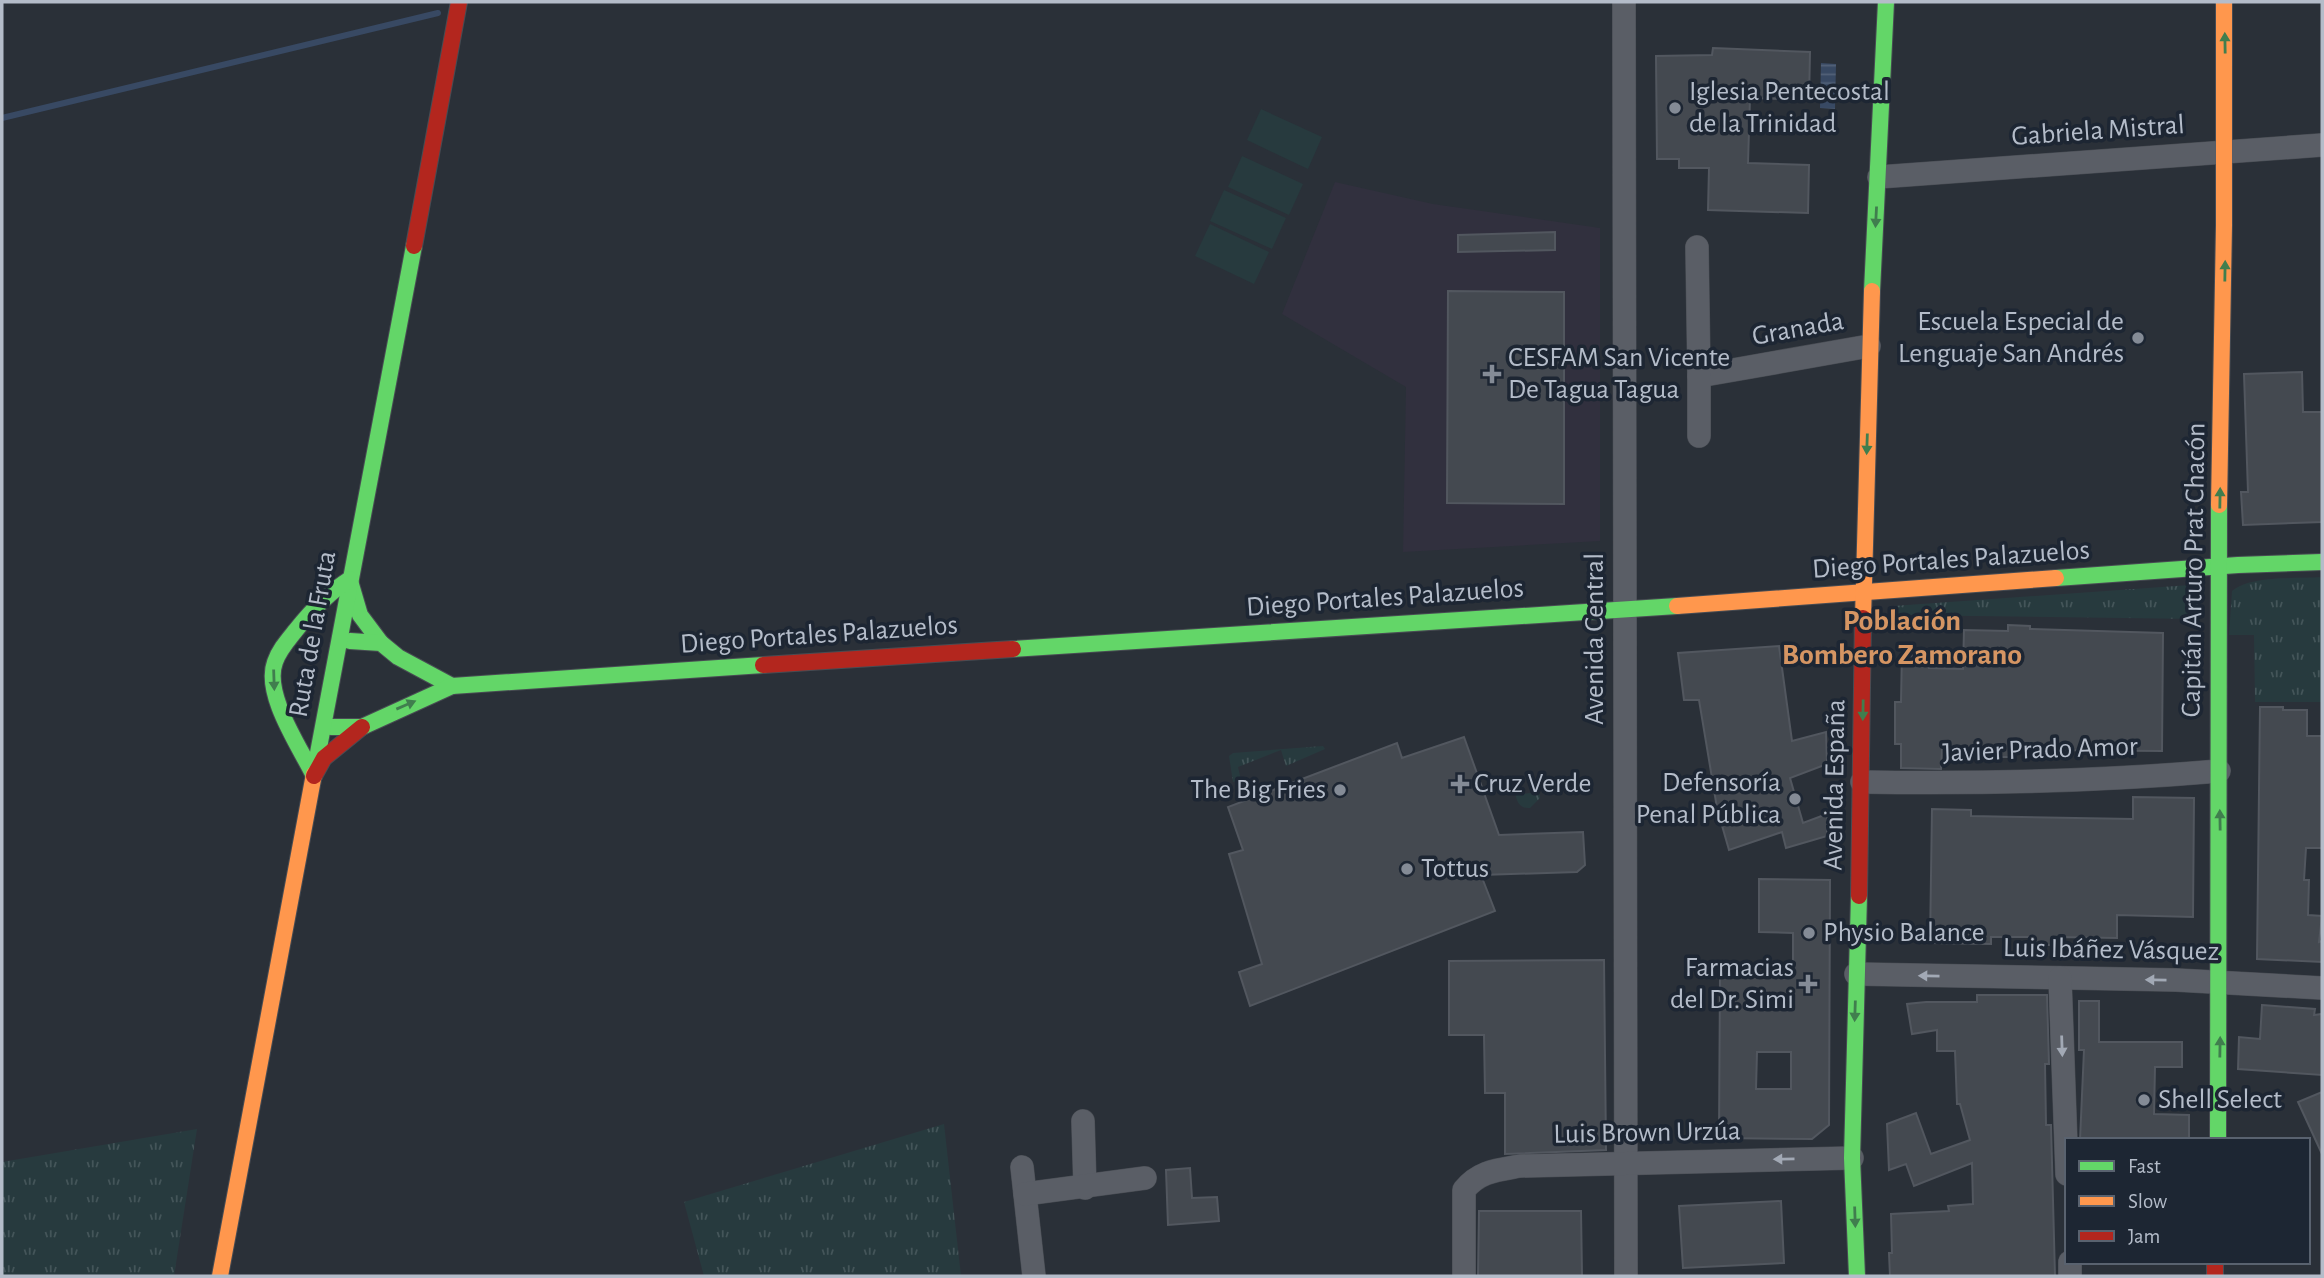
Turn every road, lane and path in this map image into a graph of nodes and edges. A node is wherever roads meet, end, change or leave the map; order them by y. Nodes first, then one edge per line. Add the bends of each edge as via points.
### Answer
1 (459, 2) edge
2 (1624, 2) edge
3 (1885, 2) edge
4 (2224, 2) edge
5 (2322, 145) edge
6 (2227, 152) junction
7 (1878, 177) junction
8 (1697, 247) dead end
9 (1869, 346) junction
10 (1699, 376) junction
11 (1699, 436) dead end
12 (2322, 562) edge
13 (2219, 567) junction
14 (350, 579) junction
15 (1864, 593) junction
16 (1625, 609) junction
17 (307, 639) dead end
18 (332, 639) junction
19 (381, 643) junction
20 (279, 651) junction
21 (452, 686) junction
22 (281, 709) junction
23 (323, 726) junction
24 (362, 727) junction
25 (2219, 771) junction
26 (314, 776) junction
27 (1862, 782) junction
28 (1856, 974) junction
29 (2060, 978) junction
30 (2221, 982) junction
31 (2322, 988) edge
32 (1083, 1121) dead end
33 (2066, 1138) edge
34 (2218, 1138) edge
35 (1852, 1158) junction
36 (1626, 1162) junction
37 (1022, 1167) dead end
38 (1145, 1178) dead end
39 (1085, 1188) junction
40 (1026, 1194) junction
41 (220, 1276) edge
42 (1034, 1276) edge
43 (1464, 1276) edge
44 (1626, 1276) edge
45 (1857, 1276) edge

1 - 14 main road, Ruta de la Fruta
2 - 16 street, Avenida Central
3 - 7 main road, Avenida España
6 -> 4 main road, Capitán Arturo Prat Chacón
5 - 6 street, Gabriela Mistral
6 - 7 street, Gabriela Mistral
13 -> 6 main road, Capitán Arturo Prat Chacón
7 -> 9 main road, Avenida España
8 - 10 street
9 - 10 street, Granada
9 -> 15 main road, Avenida España
10 - 11 street
12 - 13 main road, Diego Portales Palazuelos
13 - 15 main road, Diego Portales Palazuelos
13 - 25 main road, Capitán Arturo Prat Chacón
14 - 18 main road, Ruta de la Fruta
14 - 19 main road via 360,615
14 - 20 main road via 329,592
15 - 16 main road, Diego Portales Palazuelos
15 -> 27 main road, Avenida España
16 - 21 main road, Diego Portales Palazuelos
16 - 36 street, Avenida Central
17 - 20 main road
18 - 19 main road
18 - 23 main road, Ruta de la Fruta
19 - 21 main road
20 -> 22 main road via 273,684
24 -> 21 main road
22 - 23 main road via 304,723
22 - 26 main road
23 - 24 main road
23 - 26 main road, Ruta de la Fruta
24 - 26 main road via 324,758
25 - 27 street, Javier Prado Amor via 1965,784
30 -> 25 main road, Capitán Arturo Prat Chacón
26 - 41 main road, Ruta de la Fruta
27 - 28 main road, Avenida España
29 -> 28 street, Luis Ibáñez Vásquez
28 -> 35 main road, Avenida España
30 -> 29 street, Luis Ibáñez Vásquez
29 -> 33 street
30 - 31 street, Luis Ibáñez Vásquez
34 -> 30 main road, Capitán Arturo Prat Chacón
32 - 39 street
35 -> 36 street, Luis Brown Urzúa
35 -> 45 main road, Avenida España
36 - 43 street, Luis Brown Urzúa via 1520,1166 1483,1173 1471,1181 1464,1190
36 - 44 street, Avenida Central
37 - 40 street
38 - 39 street
39 - 40 street
40 - 42 street

